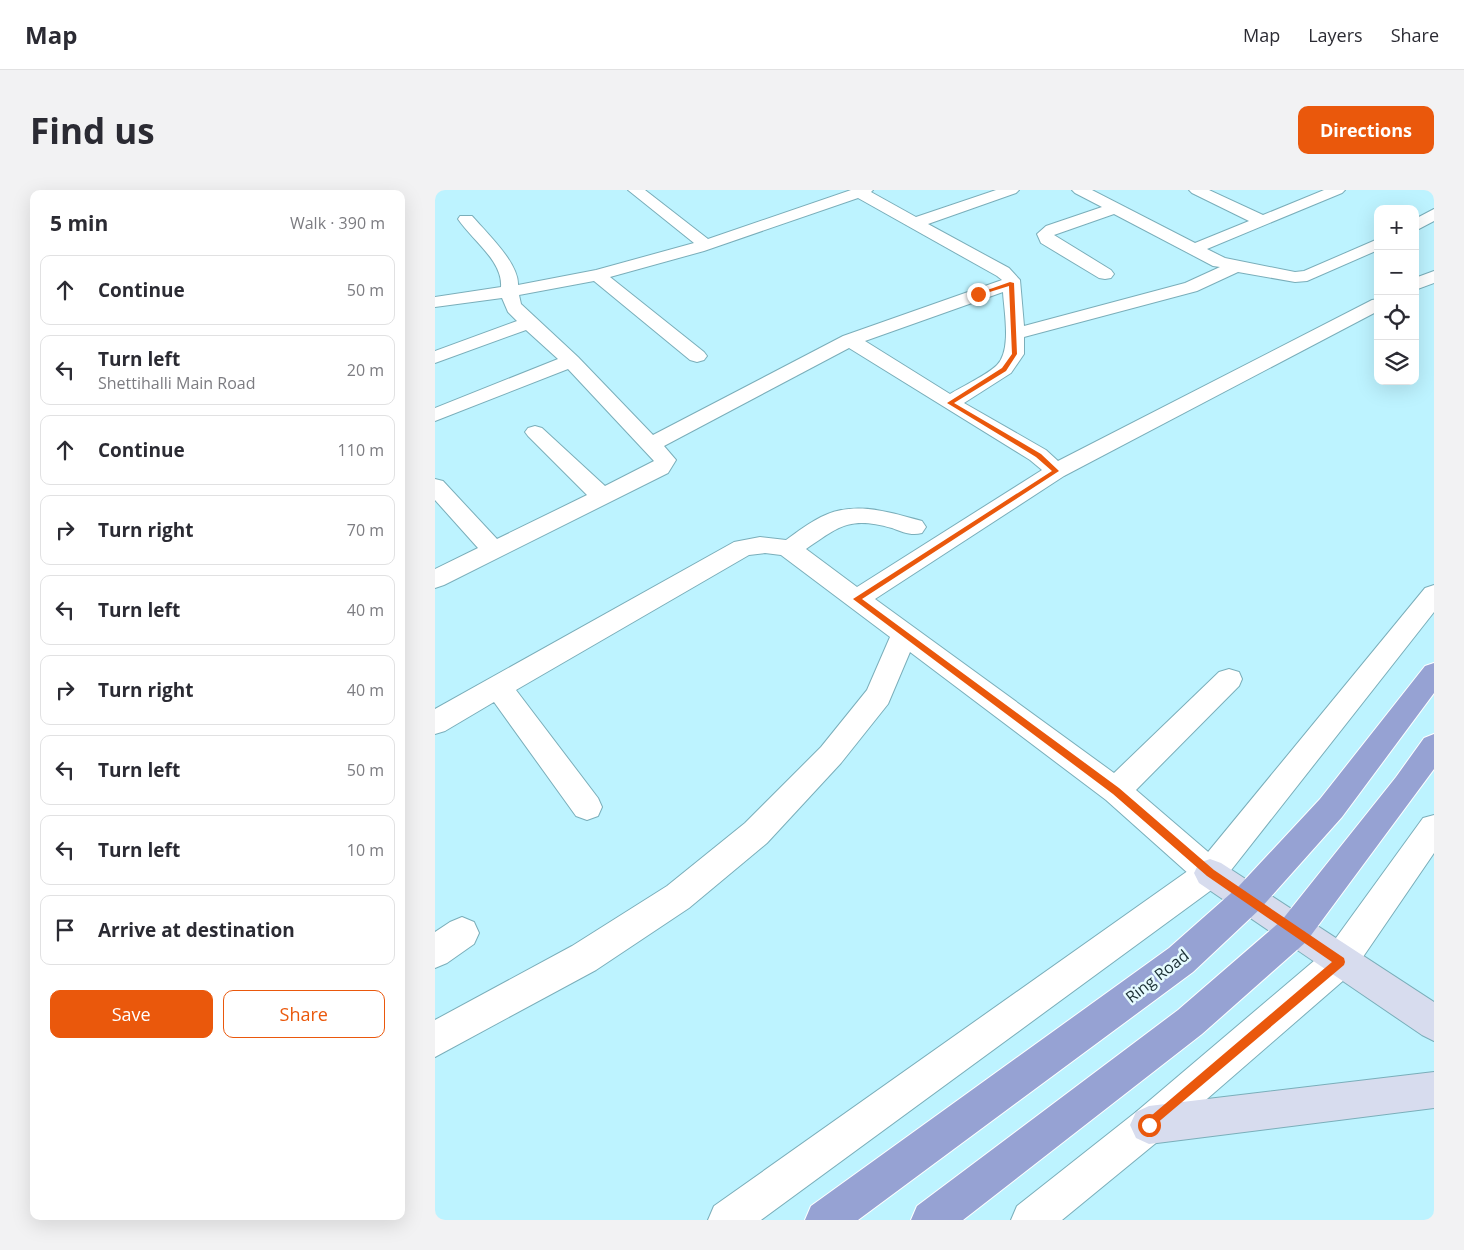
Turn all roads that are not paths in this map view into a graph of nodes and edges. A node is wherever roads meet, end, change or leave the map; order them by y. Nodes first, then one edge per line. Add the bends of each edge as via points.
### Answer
1 (637, 190) edge
2 (961, 190) edge
3 (1011, 190) edge
4 (1080, 190) edge
5 (1197, 190) edge
6 (1337, 190) edge
7 (862, 191) edge
8 (981, 200) junction
9 (1115, 208) junction
10 (466, 219) dead end
11 (1263, 221) junction
12 (914, 222) junction
13 (705, 244) junction
14 (1374, 246) edge
15 (1193, 250) junction
16 (1234, 267) junction
17 (1105, 274) dead end
18 (597, 275) junction
19 (1434, 276) edge
20 (1011, 283) junction
21 (1419, 283) edge
22 (509, 291) junction
23 (435, 302) edge
24 (1374, 306) edge
25 (529, 323) junction
26 (1015, 334) junction
27 (850, 340) junction
28 (697, 356) dead end
29 (435, 357) edge
30 (571, 361) junction
31 (950, 403) junction
32 (435, 415) edge
33 (535, 432) dead end
34 (651, 444) junction
35 (1056, 471) junction
36 (435, 486) edge
37 (603, 497) junction
38 (914, 527) dead end
39 (789, 549) junction
40 (494, 550) junction
41 (435, 578) edge
42 (1434, 594) edge
43 (857, 599) junction
44 (904, 634) junction
45 (1434, 673) edge
46 (1229, 679) dead end
47 (498, 687) junction
48 (435, 723) edge
49 (1434, 746) edge
50 (1116, 791) junction
51 (587, 808) dead end
52 (1434, 828) edge
53 (1210, 873) junction
54 (1249, 898) junction
55 (1294, 931) junction
56 (462, 933) dead end
57 (435, 952) edge
58 (1340, 962) junction
59 (1434, 1023) edge
60 (435, 1039) edge
61 (1434, 1090) edge
62 (1149, 1125) junction
63 (728, 1220) edge
64 (825, 1220) edge
65 (931, 1220) edge
66 (1031, 1220) edge

1 - 13 street
2 - 8 street
3 - 8 street
4 - 9 street
5 - 11 street
6 - 11 street
7 - 12 street
7 - 13 street
8 - 12 street
9 - 15 street
9 - 17 street via 1045,234 1047,240
10 - 22 street via 499,258 510,277
11 - 15 street
12 - 20 street via 1003,272
13 - 18 street
14 - 16 street via 1307,276
15 - 16 street
16 - 26 street via 1191,287
18 - 22 street
18 - 28 street
19 - 21 street
20 - 26 street
20 - 27 street
22 - 23 street
22 - 25 street via 512,304
24 - 35 street
25 - 29 street
25 - 30 street
26 - 31 street via 1015,354 1004,370
27 - 31 street
27 - 34 street
30 - 32 street
30 - 34 street
31 - 35 street via 1038,456
33 - 37 street
34 - 37 street via 665,460 664,463
35 - 43 street
36 - 40 street
37 - 40 street
38 - 39 street via 877,517 844,517
39 - 43 street
39 - 47 street via 762,544 742,548
40 - 41 street
42 - 53 street
43 - 44 street
44 - 50 street
44 - 60 street via 878,696 831,756 756,833 679,897 584,958
45 - 54 highway, Ring Road via 1331,808
46 - 50 street
47 - 48 street
47 - 51 street
49 - 55 highway
50 - 53 street
52 - 58 street
53 - 54 main road
53 - 63 street
54 - 55 main road
54 - 64 highway, Ring Road via 1181,960
55 - 58 main road
55 - 65 highway via 1191,1022
56 - 57 street
58 - 59 main road
58 - 62 street
61 - 62 main road
62 - 66 street

